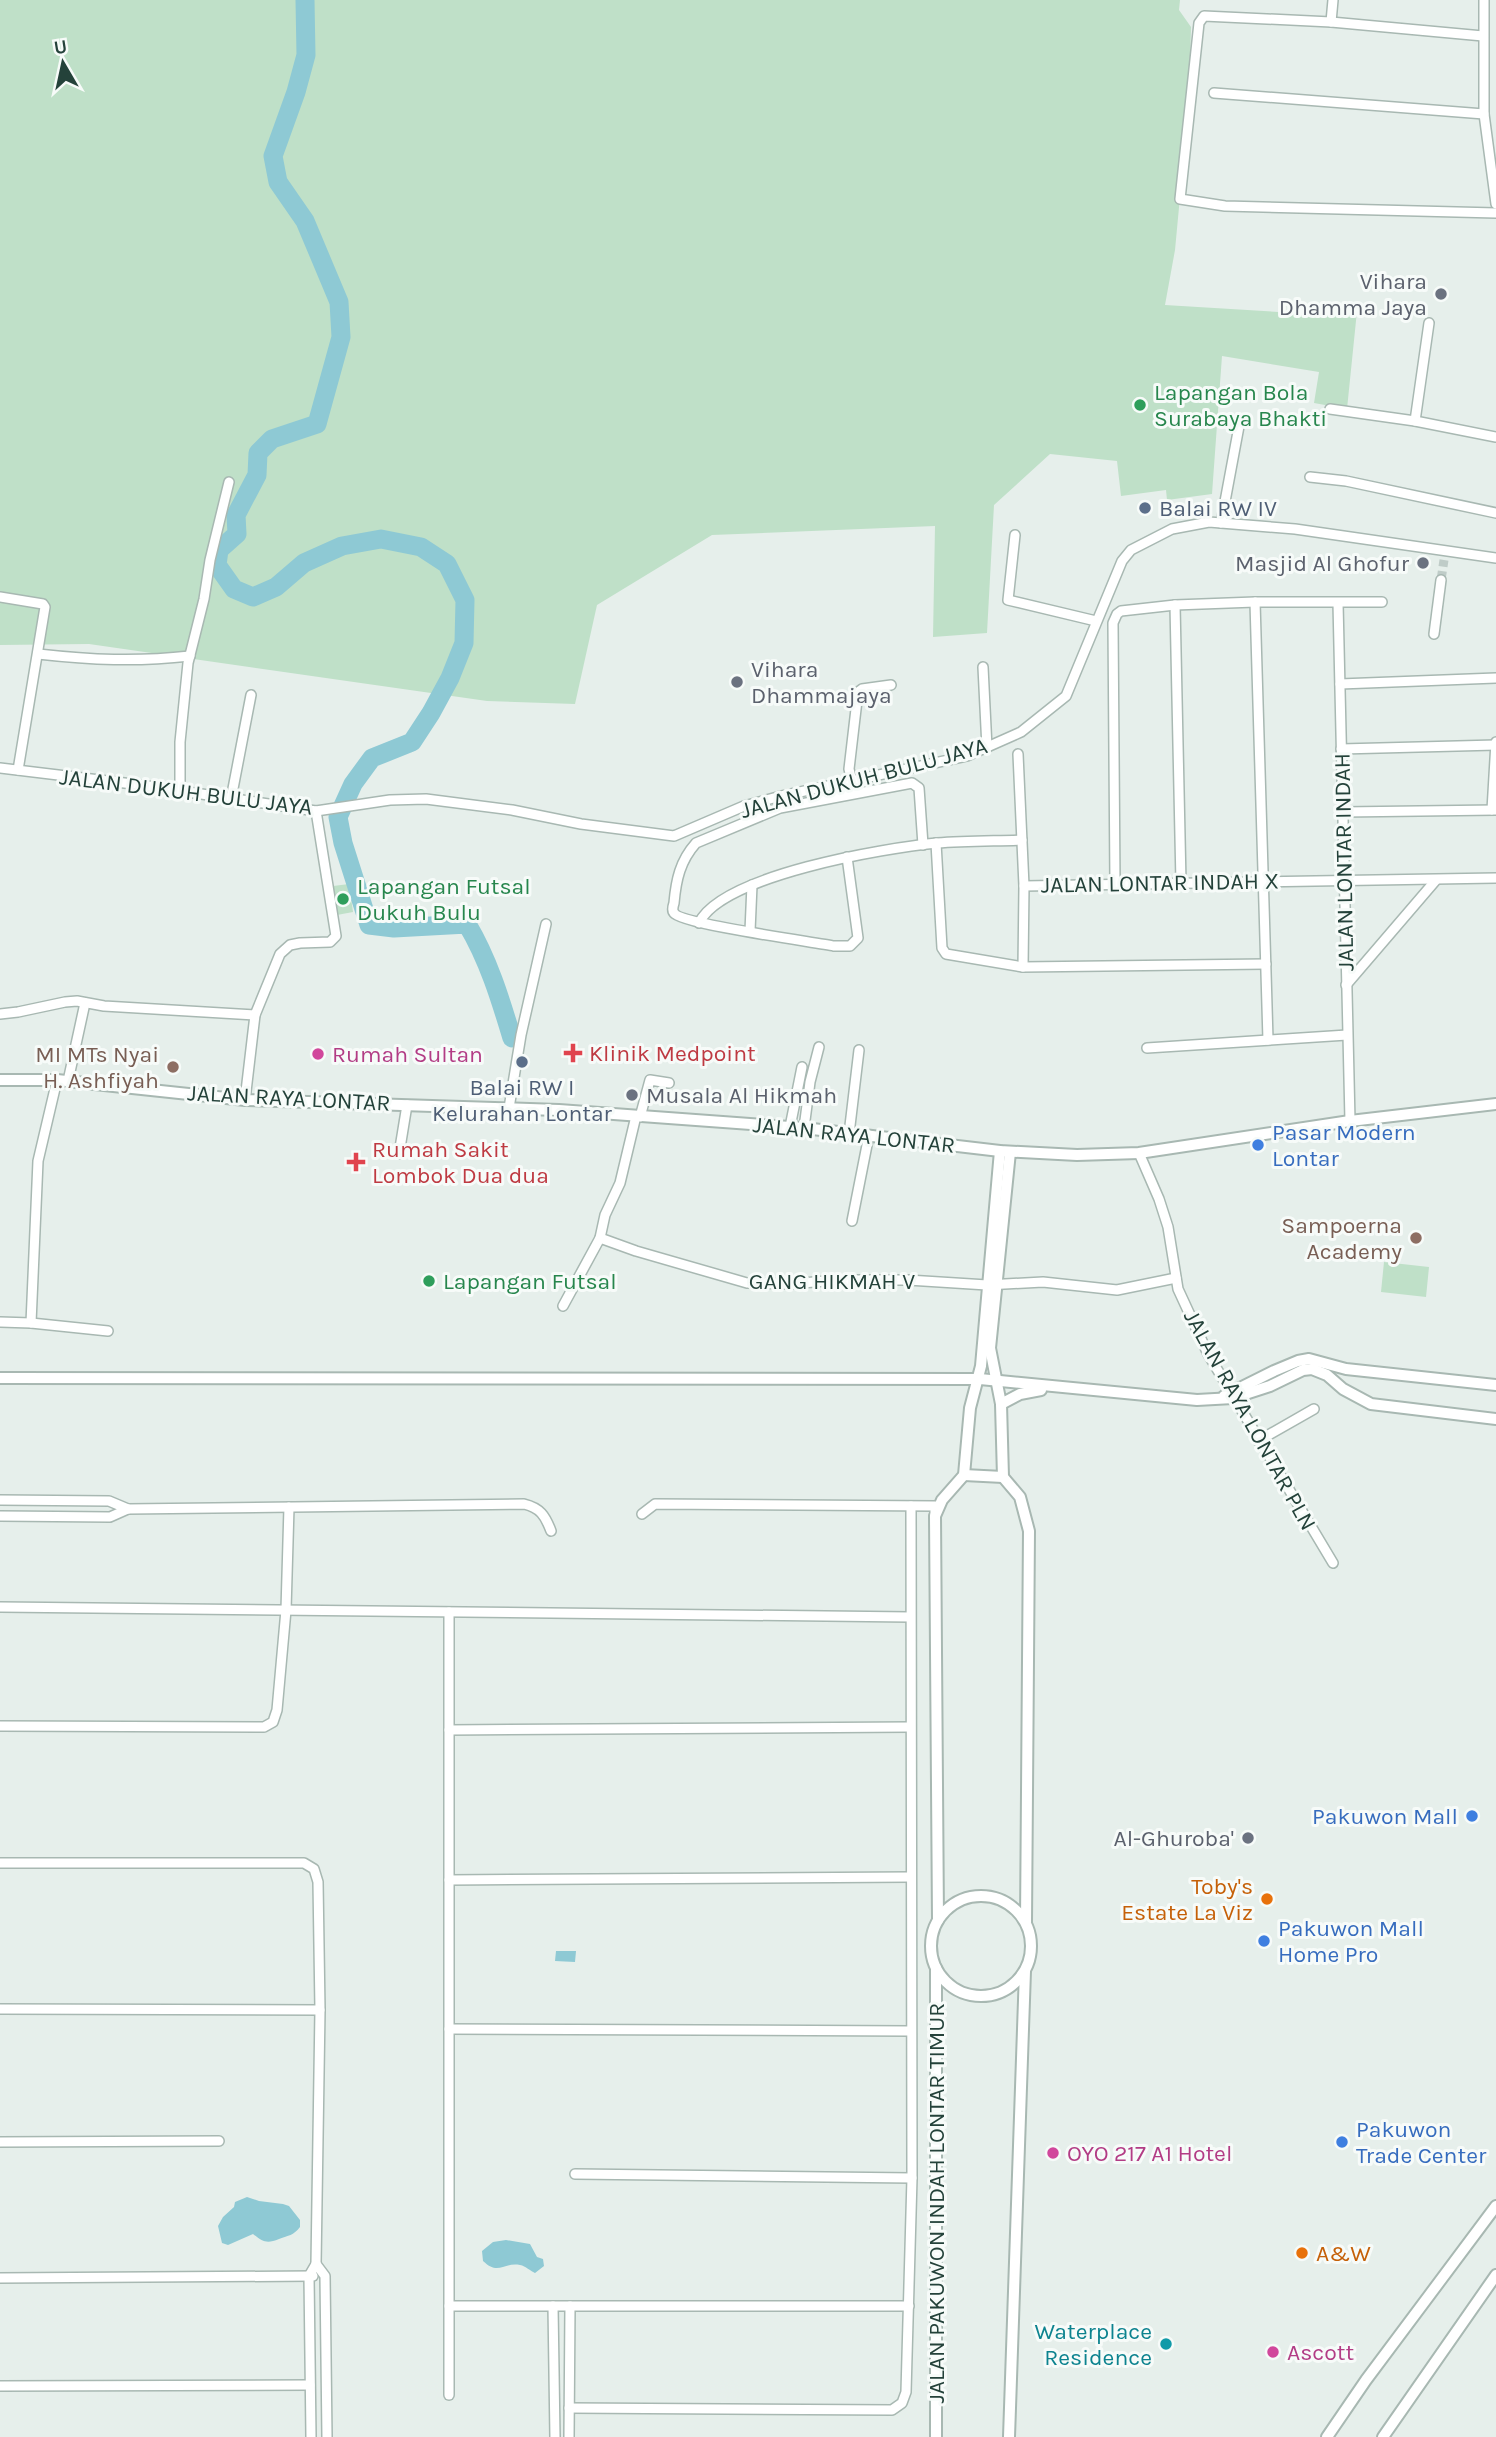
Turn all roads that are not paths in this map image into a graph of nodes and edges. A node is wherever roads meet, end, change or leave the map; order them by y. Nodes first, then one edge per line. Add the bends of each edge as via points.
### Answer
1 (1333, 0) edge
2 (1483, 0) edge
3 (1331, 22) junction
4 (1483, 36) junction
5 (1214, 93) dead end
6 (1484, 114) junction
7 (1496, 204) edge
8 (1496, 213) edge
9 (1429, 323) dead end
10 (1329, 409) dead end
11 (1240, 421) dead end
12 (1415, 421) junction
13 (1496, 437) edge
14 (1310, 477) dead end
15 (229, 482) dead end
16 (1496, 513) edge
17 (1220, 523) junction
18 (1015, 536) dead end
19 (1496, 558) edge
20 (1441, 580) tunnel mouth
21 (0, 597) edge
22 (1255, 602) junction
23 (1382, 602) dead end
24 (1339, 603) junction
25 (1175, 605) junction
26 (1096, 621) junction
27 (1434, 634) dead end
28 (38, 654) junction
29 (190, 656) junction
30 (983, 667) dead end
31 (1496, 678) edge
32 (891, 684) dead end
33 (1340, 684) junction
34 (251, 695) dead end
35 (1496, 743) edge
36 (987, 748) junction
37 (1341, 749) junction
38 (1018, 754) dead end
39 (0, 768) edge
40 (18, 770) junction
41 (852, 781) junction
42 (180, 791) junction
43 (231, 799) junction
44 (1494, 810) edge
45 (316, 811) junction
46 (1343, 812) junction
47 (1022, 840) junction
48 (936, 844) junction
49 (923, 845) junction
50 (847, 858) junction
51 (1496, 878) edge
52 (1344, 880) junction
53 (1436, 880) junction
54 (1263, 882) junction
55 (1181, 883) junction
56 (1115, 884) junction
57 (752, 885) junction
58 (1024, 886) junction
59 (699, 923) junction
60 (546, 924) dead end
61 (750, 931) junction
62 (1266, 964) junction
63 (1023, 967) junction
64 (1346, 985) junction
65 (85, 1003) junction
66 (0, 1014) edge
67 (255, 1015) junction
68 (1347, 1035) junction
69 (1268, 1040) junction
70 (819, 1047) dead end
71 (1147, 1048) dead end
72 (859, 1050) dead end
73 (802, 1067) dead end
74 (0, 1080) edge
75 (62, 1080) junction
76 (668, 1083) dead end
77 (245, 1100) junction
78 (1496, 1104) edge
79 (407, 1105) junction
80 (509, 1108) junction
81 (638, 1117) junction
82 (1350, 1121) junction
83 (790, 1127) junction
84 (804, 1128) junction
85 (850, 1130) junction
86 (869, 1135) junction
87 (1005, 1151) junction
88 (1139, 1153) junction
89 (399, 1154) dead end
90 (852, 1221) dead end
91 (600, 1238) junction
92 (1176, 1278) junction
93 (991, 1285) junction
94 (563, 1306) dead end
95 (0, 1322) edge
96 (31, 1323) junction
97 (108, 1331) dead end
98 (0, 1378) edge
99 (979, 1379) junction
100 (997, 1382) junction
101 (1496, 1385) edge
102 (1051, 1388) junction
103 (1228, 1396) junction
104 (1001, 1404) junction
105 (1314, 1409) dead end
106 (1496, 1419) edge
107 (1258, 1441) junction
108 (964, 1475) junction
109 (1003, 1477) junction
110 (0, 1500) edge
111 (911, 1506) junction
112 (289, 1507) junction
113 (128, 1509) junction
114 (642, 1514) dead end
115 (0, 1516) edge
116 (935, 1516) junction
117 (551, 1531) dead end
118 (1333, 1563) dead end
119 (0, 1607) edge
120 (286, 1610) junction
121 (449, 1612) junction
122 (910, 1617) junction
123 (0, 1726) edge
124 (910, 1727) junction
125 (449, 1730) junction
126 (0, 1863) edge
127 (910, 1877) junction
128 (449, 1880) junction
129 (938, 1920) junction
130 (1026, 1922) junction
131 (936, 1968) junction
132 (1025, 1971) junction
133 (0, 2009) edge
134 (320, 2010) junction
135 (449, 2029) junction
136 (911, 2031) junction
137 (219, 2141) dead end
138 (0, 2142) edge
139 (575, 2174) dead end
140 (912, 2178) junction
141 (1496, 2206) edge
142 (316, 2264) junction
143 (309, 2276) junction
144 (325, 2276) junction
145 (1496, 2276) edge
146 (0, 2278) edge
147 (449, 2306) junction
148 (553, 2306) junction
149 (570, 2306) junction
150 (909, 2306) junction
151 (310, 2385) junction
152 (0, 2386) edge
153 (449, 2395) dead end
154 (569, 2408) junction
155 (311, 2437) edge
156 (327, 2437) edge
157 (555, 2437) edge
158 (569, 2437) edge
159 (936, 2437) edge
160 (1009, 2437) edge
161 (1327, 2437) edge
162 (1383, 2437) edge

1 - 3 street
2 - 4 street
3 - 4 street
3 - 8 street via 1204,16 1199,23 1180,200 1225,206
4 - 6 street
5 - 6 street
6 - 7 street
9 - 12 street
10 - 12 street
11 - 17 street
12 - 13 street
14 - 16 street
15 - 29 street
17 - 19 street, JALAN DUKUH BULU JAYA via 1295,530 1444,556
17 - 26 street, JALAN DUKUH BULU JAYA via 1172,529 1131,550
18 - 26 street via 1008,600
20 - 27 street
21 - 28 street via 44,605
22 - 24 street
22 - 25 street
22 - 54 street
23 - 24 street
24 - 33 street, JALAN LONTAR INDAH
25 - 55 street
25 - 56 street via 1121,611 1113,623
26 - 36 street, JALAN DUKUH BULU JAYA via 1066,696 1021,732
28 - 29 street via 146,661
28 - 40 street
29 - 42 street via 180,742
30 - 36 street
31 - 33 street
32 - 41 street via 858,692 849,769
33 - 37 street, JALAN LONTAR INDAH
34 - 43 street
35 - 37 street
35 - 44 street
36 - 41 street, JALAN DUKUH BULU JAYA
37 - 46 street, JALAN LONTAR INDAH
38 - 47 street, JALAN LONTAR INDAH X
39 - 40 street, JALAN DUKUH BULU JAYA
40 - 42 street, JALAN DUKUH BULU JAYA
41 - 45 street, JALAN DUKUH BULU JAYA via 757,803 667,836 426,799
42 - 43 street, JALAN DUKUH BULU JAYA
43 - 45 street, JALAN DUKUH BULU JAYA
44 - 46 street
45 - 67 street via 336,939 283,950
46 - 52 street, JALAN LONTAR INDAH
47 - 48 street
47 - 58 street, JALAN LONTAR INDAH X
48 - 49 street
48 - 63 street via 943,951
49 - 50 street
49 - 59 street via 919,788 912,783 780,808 720,831 690,850 676,877 673,911
50 - 57 street via 799,868
50 - 61 street via 858,938 855,944 834,946
51 - 53 street, JALAN LONTAR INDAH X
52 - 53 street, JALAN LONTAR INDAH X
52 - 54 street, JALAN LONTAR INDAH X
52 - 64 street, JALAN LONTAR INDAH
53 - 64 street
54 - 55 street, JALAN LONTAR INDAH X
54 - 62 street
55 - 56 street, JALAN LONTAR INDAH X
56 - 58 street, JALAN LONTAR INDAH X
57 - 59 street via 710,906
57 - 61 street
58 - 63 street
59 - 61 street
60 - 80 street
62 - 63 street
62 - 69 street
64 - 68 street, JALAN LONTAR INDAH
65 - 66 street via 65,1002
65 - 67 street
65 - 75 street
67 - 77 street
68 - 69 street
68 - 82 street, JALAN LONTAR INDAH
69 - 71 street
70 - 84 street
72 - 85 street
73 - 83 street
74 - 75 street, JALAN RAYA LONTAR
75 - 77 street, JALAN RAYA LONTAR
75 - 96 street via 38,1161
76 - 81 street via 650,1080
77 - 79 street, JALAN RAYA LONTAR
78 - 82 street, JALAN RAYA LONTAR
79 - 80 street, JALAN RAYA LONTAR
79 - 89 street
80 - 81 street, JALAN RAYA LONTAR
81 - 83 street, JALAN RAYA LONTAR
81 - 91 street
82 - 88 street, JALAN RAYA LONTAR
83 - 84 street, JALAN RAYA LONTAR
84 - 85 street, JALAN RAYA LONTAR
85 - 86 street, JALAN RAYA LONTAR
86 - 87 street, JALAN RAYA LONTAR
86 - 90 street
87 - 88 street, JALAN RAYA LONTAR
87 - 93 street
88 - 92 street, JALAN RAYA LONTAR PLN via 1168,1227
91 - 93 street, GANG HIKMAH V via 747,1283 908,1280
91 - 94 street
92 - 93 street, GANG HIKMAH V via 1117,1290 1043,1282
92 - 103 street, JALAN RAYA LONTAR PLN via 1182,1301
93 - 99 street
93 - 100 street via 990,1348
95 - 96 street
96 - 97 street
98 - 99 street
99 - 100 street
99 - 108 street via 970,1408
100 - 102 street
100 - 104 street
101 - 103 street via 1346,1369 1310,1359 1274,1371
102 - 103 street via 1196,1400
102 - 104 street via 1020,1394
103 - 106 street via 1312,1369 1371,1404
103 - 107 street, JALAN RAYA LONTAR PLN
104 - 109 street
105 - 107 street
107 - 118 street, JALAN RAYA LONTAR PLN
108 - 109 street
108 - 116 street via 942,1500
109 - 130 street via 1020,1497 1029,1531
110 - 113 street via 110,1501
111 - 114 street via 655,1504
111 - 116 street via 935,1506
111 - 122 street
112 - 113 street
112 - 117 street via 524,1504 537,1508
112 - 120 street
113 - 115 street via 110,1517
116 - 129 street
119 - 120 street
120 - 121 street
120 - 123 street via 277,1710 264,1727
121 - 122 street
121 - 125 street
122 - 124 street
124 - 125 street
124 - 127 street
125 - 128 street
126 - 134 street via 304,1863 314,1869 318,1882
127 - 128 street
127 - 136 street
128 - 135 street
129 - 130 street via 960,1900 983,1896 1005,1901
129 - 131 street via 931,1944
130 - 132 street via 1032,1947
131 - 132 street via 956,1989 986,1996 1002,1992
131 - 159 street, JALAN PAKUWON INDAH LONTAR TIMUR
132 - 160 street
133 - 134 street
134 - 142 street
135 - 136 street
135 - 147 street
136 - 140 street
137 - 138 street
139 - 140 street
140 - 150 street
141 - 161 street
142 - 143 street
142 - 144 street
143 - 144 street
143 - 146 street
143 - 151 street
144 - 156 street
145 - 162 street
147 - 148 street
147 - 153 street
148 - 149 street
148 - 157 street
149 - 150 street
149 - 154 street
150 - 154 street via 906,2392 902,2403 892,2410
151 - 152 street
151 - 155 street
154 - 158 street

